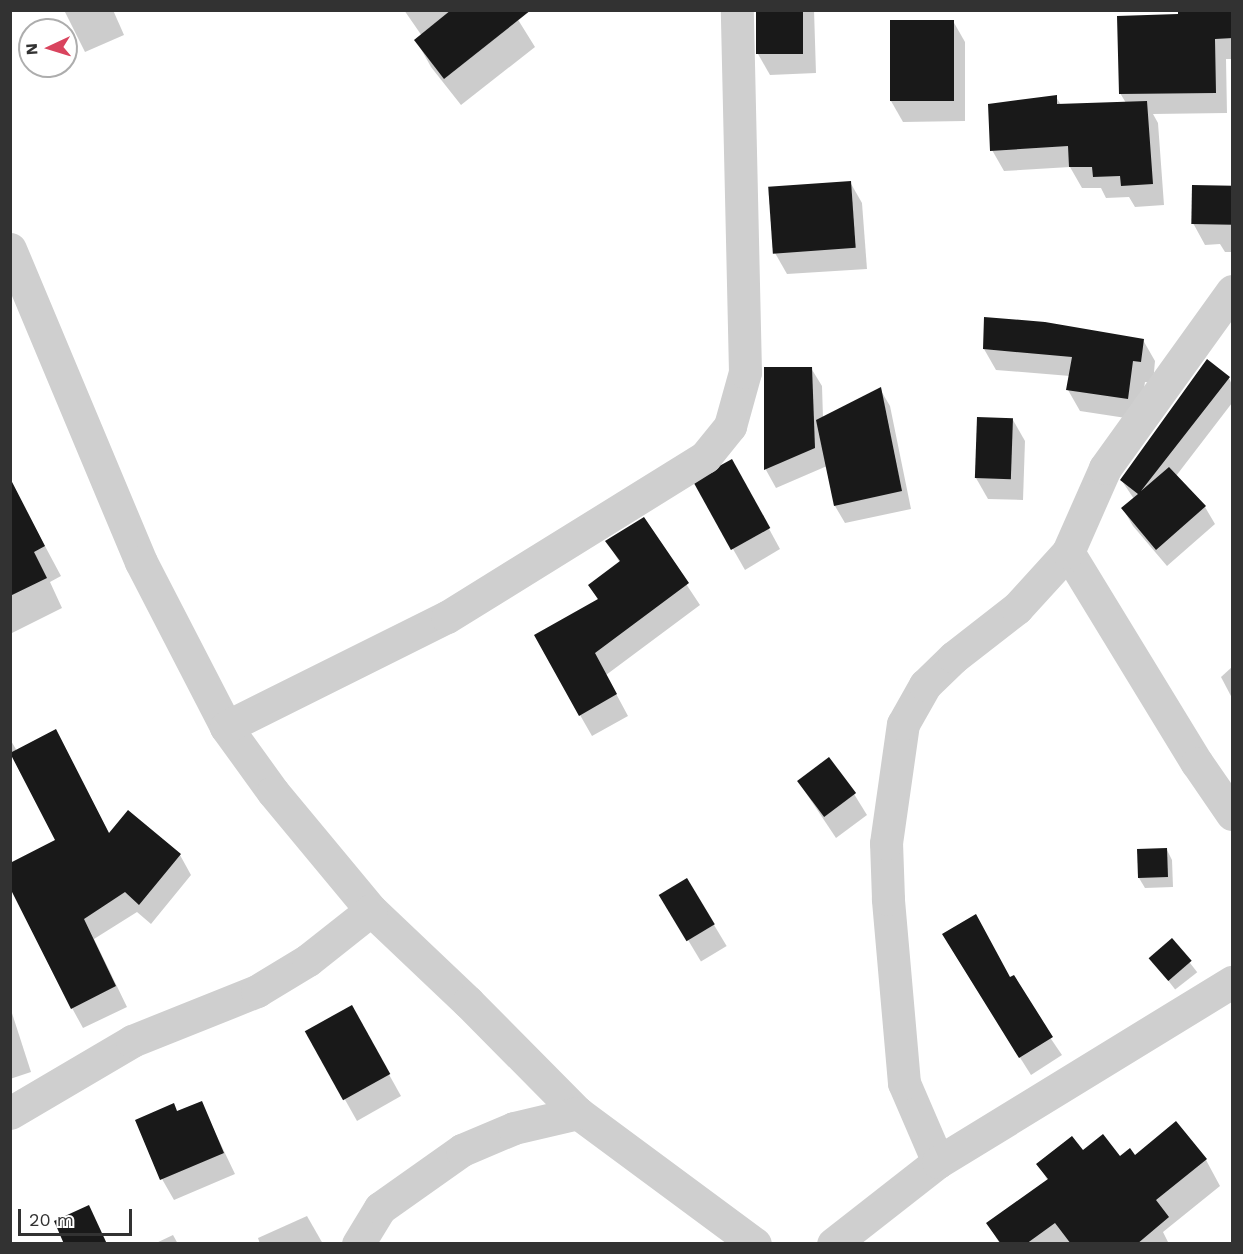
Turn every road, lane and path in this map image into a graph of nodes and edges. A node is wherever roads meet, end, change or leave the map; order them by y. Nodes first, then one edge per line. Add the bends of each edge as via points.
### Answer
1 (737, 10) edge
2 (10, 249) edge
3 (1233, 291) edge
4 (1068, 552) junction
5 (226, 728) junction
6 (1233, 814) edge
7 (371, 910) junction
8 (1233, 982) edge
9 (10, 1113) edge
10 (578, 1113) junction
11 (938, 1162) junction
12 (358, 1244) edge
13 (755, 1244) edge
14 (833, 1244) edge

1 - 5 street via 745,372 730,426 705,457 447,617
2 - 5 street via 141,562
3 - 4 street via 1106,468
4 - 6 street via 1197,763
4 - 11 street via 1017,608 925,685 903,724 886,843 888,900 904,1083
5 - 7 street via 273,792
7 - 9 street via 308,960 257,991 132,1041
7 - 10 street
8 - 11 street
10 - 12 street via 514,1128 462,1150 380,1208
10 - 13 street
11 - 14 street

